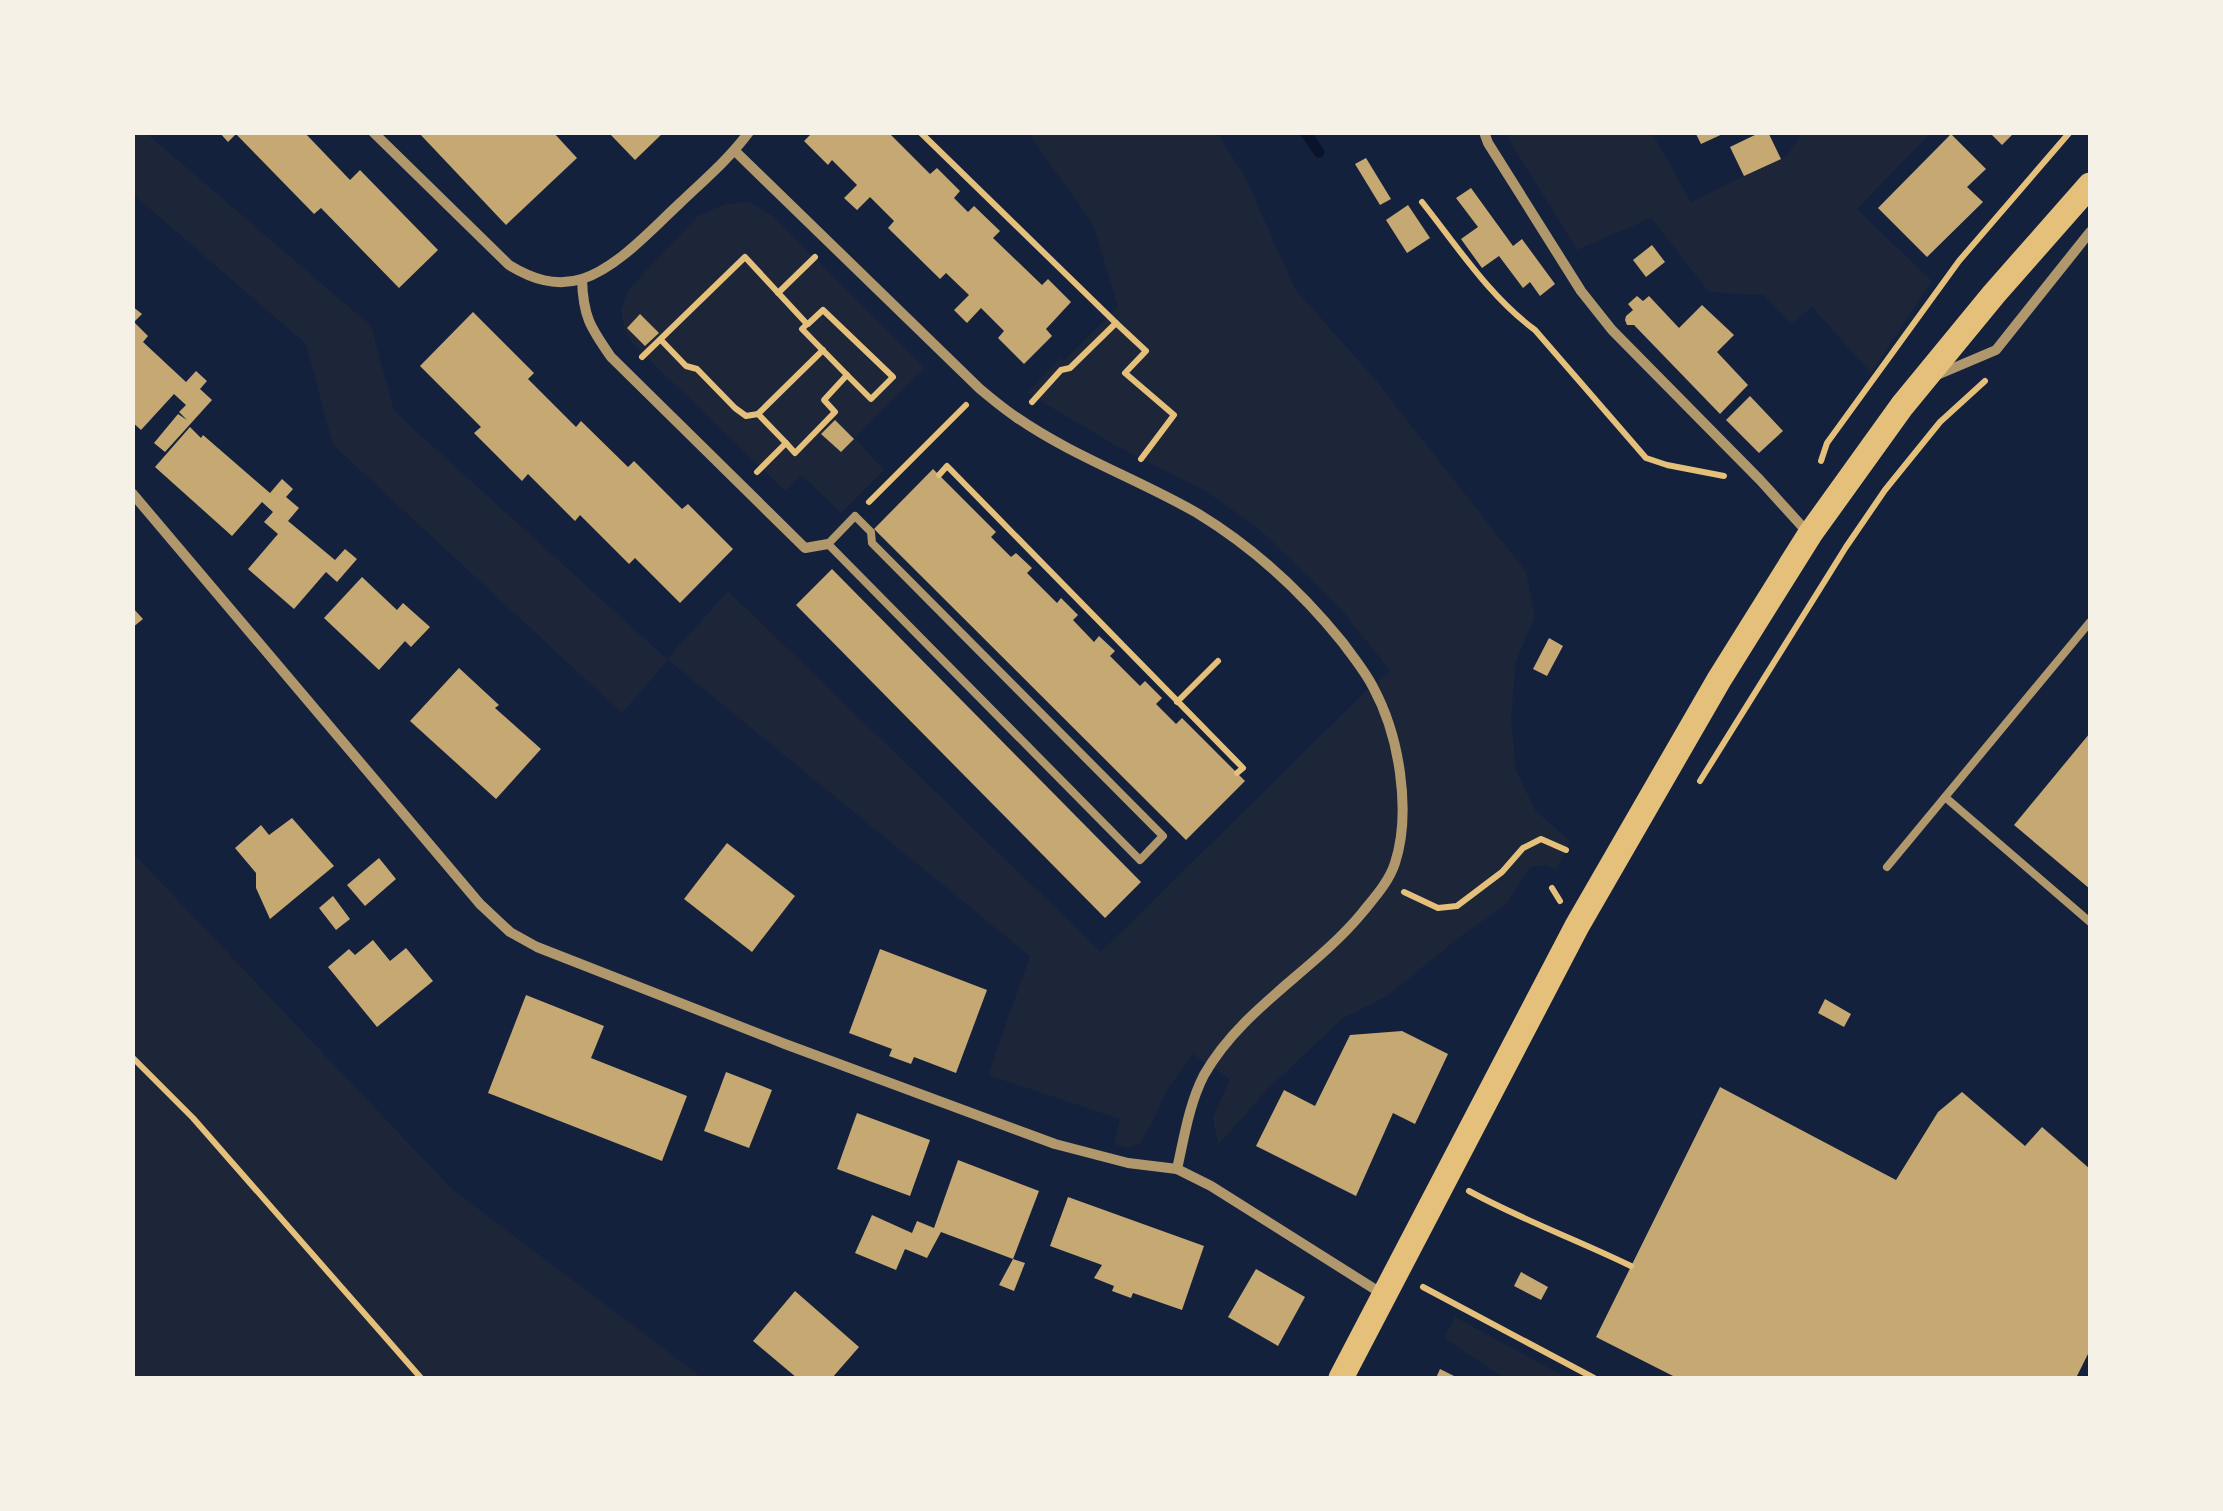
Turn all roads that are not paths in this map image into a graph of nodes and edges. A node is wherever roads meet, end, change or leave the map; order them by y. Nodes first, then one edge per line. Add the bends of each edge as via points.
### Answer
1 (373, 132) edge
2 (749, 132) edge
3 (1484, 132) edge
4 (735, 151) junction
5 (2090, 185) edge
6 (2090, 232) edge
7 (582, 279) junction
8 (1923, 381) junction
9 (132, 493) edge
10 (1810, 534) junction
11 (828, 544) junction
12 (2090, 622) edge
13 (1945, 798) junction
14 (1887, 867) dead end
15 (2090, 922) edge
16 (1177, 1170) junction
17 (1384, 1296) junction
18 (1341, 1378) edge

1 - 7 street via 509,265 530,278
2 - 4 street
3 - 10 street via 1580,290 1612,330
4 - 7 street via 638,243
4 - 16 street via 980,389 1018,418 1237,540 1328,625 1372,685 1402,786 1395,863 1352,926 1225,1044 1191,1108
5 - 8 main road
6 - 8 street via 1996,350
7 - 11 street via 583,307 611,356 805,548
8 - 10 main road
9 - 16 street via 510,932 989,1120 1128,1163
10 - 17 main road via 1577,926
11 - 11 lane via 1140,860 1163,836 872,543 855,516
12 - 13 lane
13 - 14 lane
13 - 15 lane
16 - 17 street
17 - 18 main road

